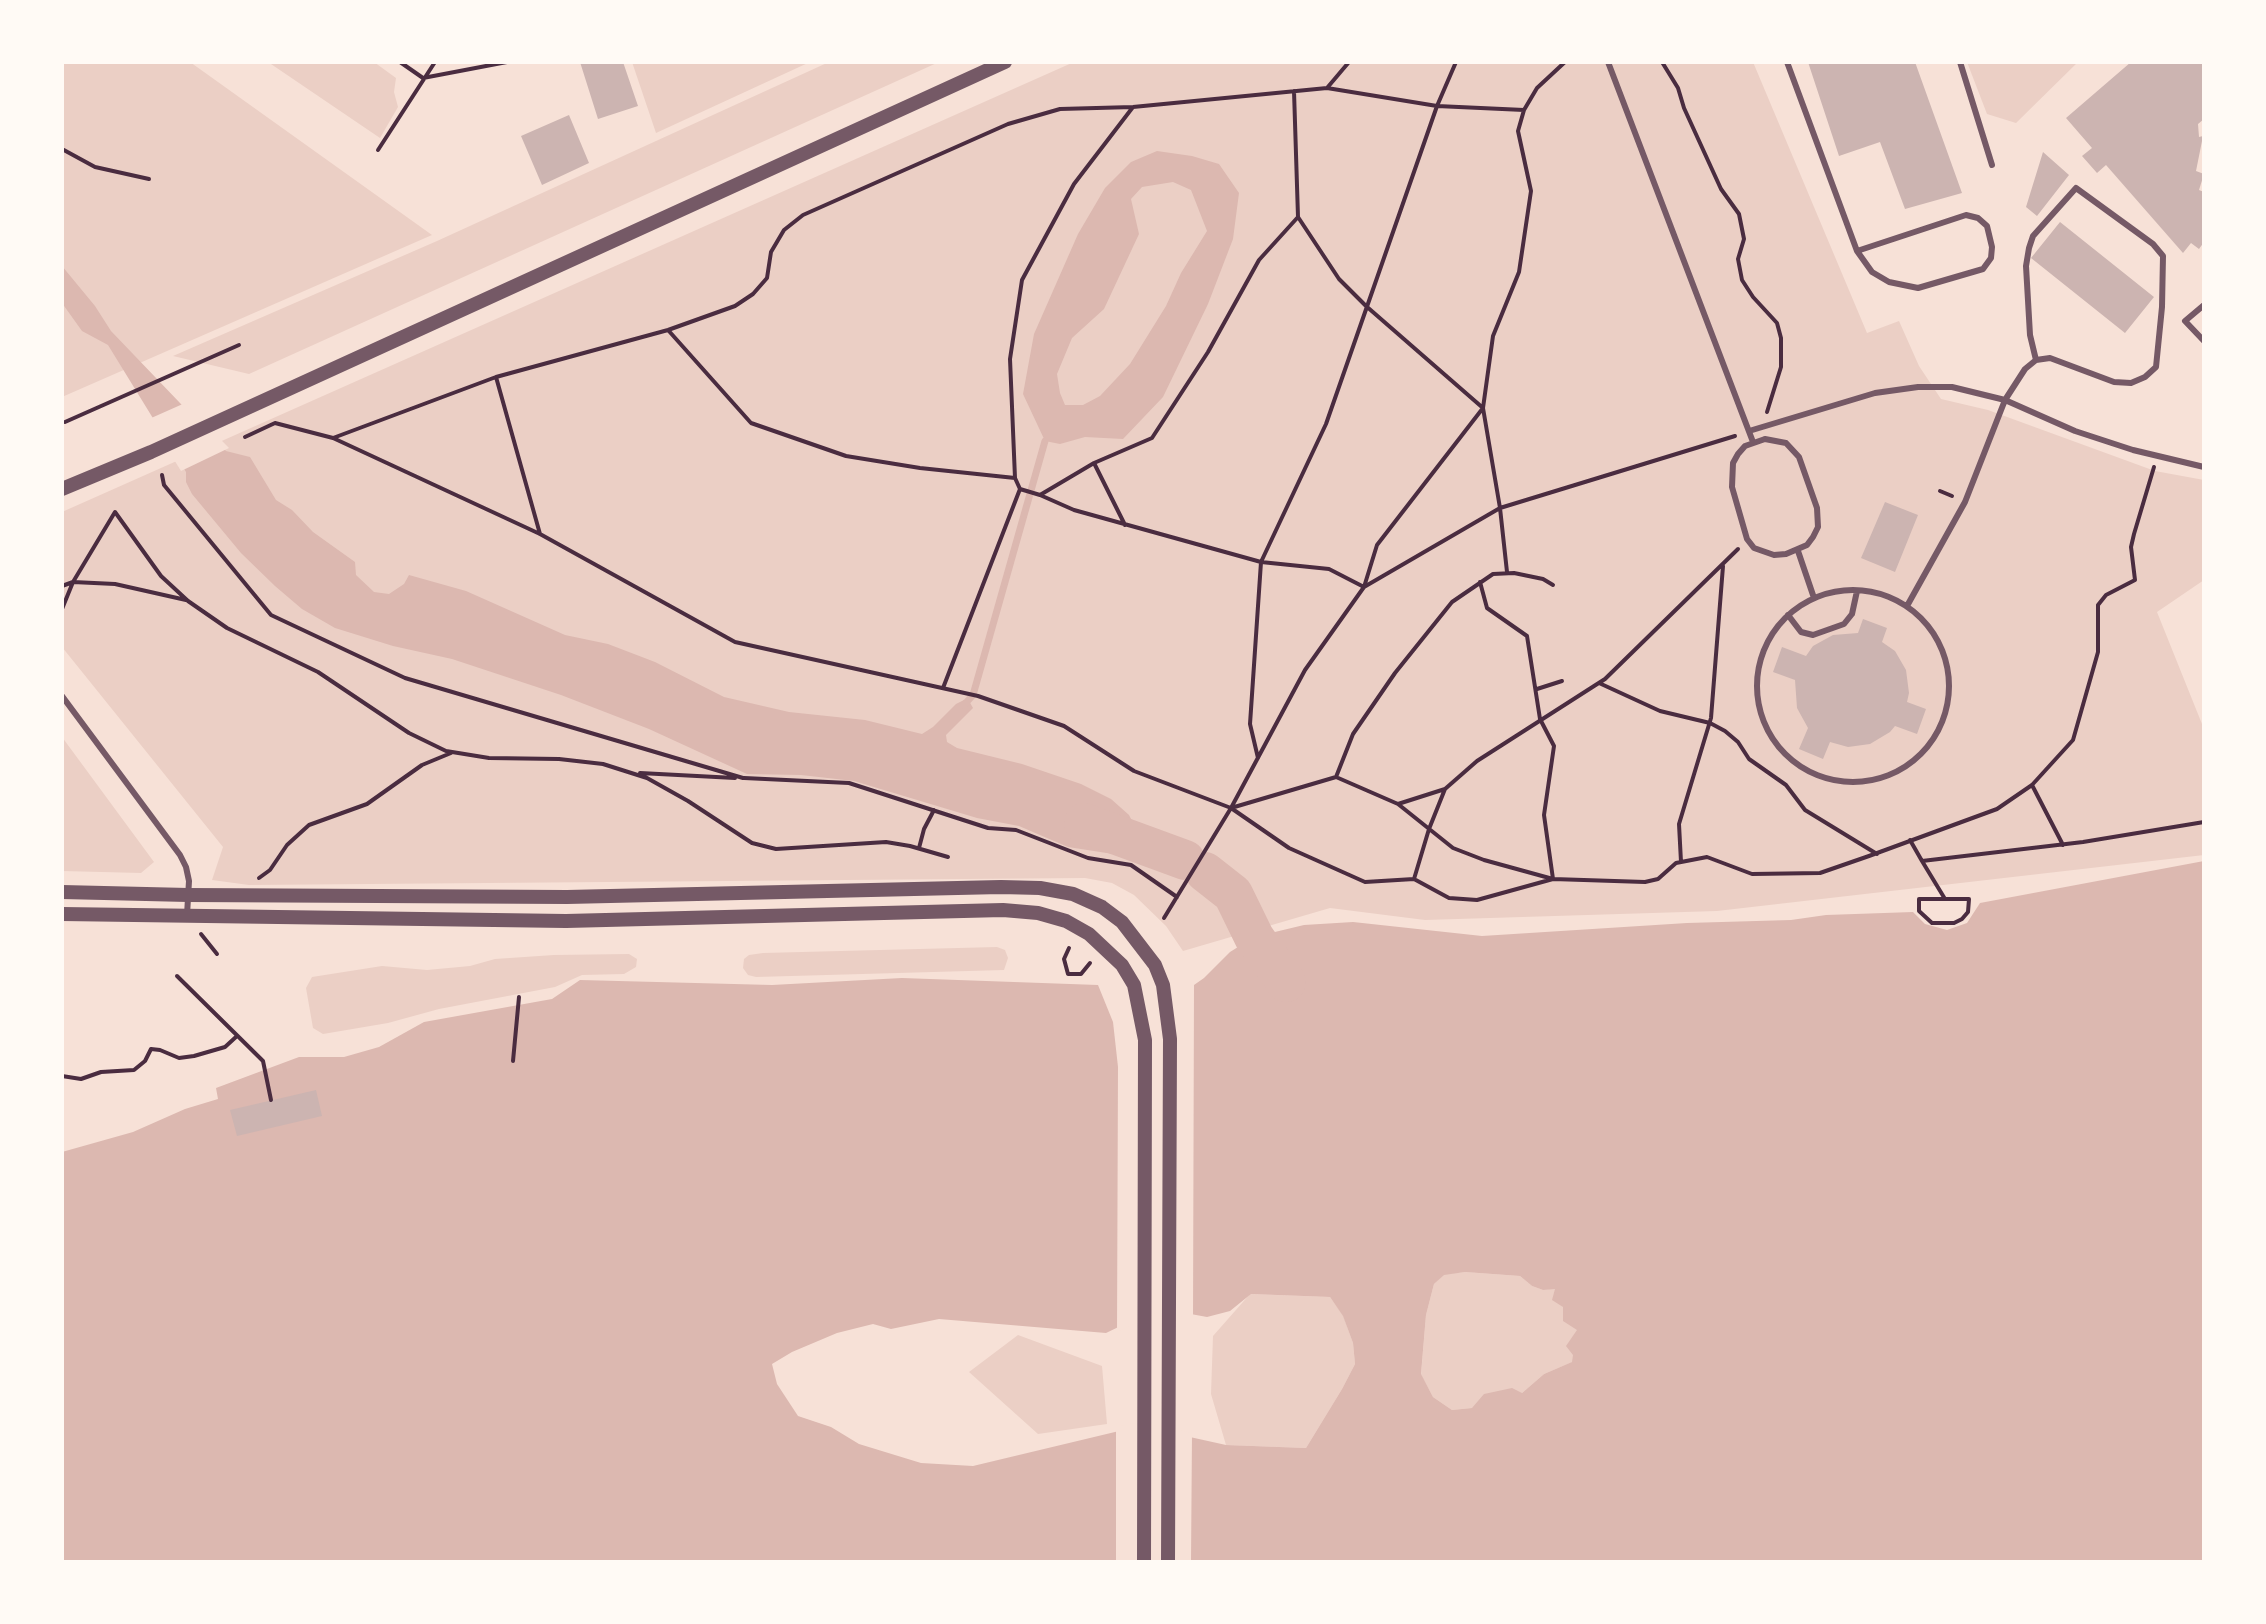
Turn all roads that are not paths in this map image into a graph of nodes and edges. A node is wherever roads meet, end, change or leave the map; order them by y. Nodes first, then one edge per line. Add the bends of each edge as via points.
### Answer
1 (1005, 62) edge
2 (1608, 62) edge
3 (1787, 62) edge
4 (1960, 62) edge
5 (1992, 165) dead end
6 (1857, 251) junction
7 (2204, 305) edge
8 (2204, 341) edge
9 (2036, 360) junction
10 (2005, 400) junction
11 (1749, 431) junction
12 (1753, 442) junction
13 (2204, 467) edge
14 (62, 489) edge
15 (1798, 551) junction
16 (1857, 591) junction
17 (1814, 598) junction
18 (1907, 606) junction
19 (1788, 615) junction
20 (62, 696) edge
21 (62, 892) edge
22 (188, 895) junction
23 (62, 914) edge
24 (187, 918) junction
25 (1144, 1562) edge
26 (1168, 1562) edge

1 - 14 street
2 - 11 lane
3 - 6 lane
4 - 5 lane
6 - 6 lane via 1872,272 1918,288 1983,269 1992,247 1987,226 1966,215
7 - 8 lane via 2185,321
9 - 9 lane via 2030,335 2029,248 2033,236 2076,188 2163,256 2156,367 2131,383 2114,382 2050,358
9 - 10 lane
10 - 11 lane via 1952,387 1918,387 1875,393
10 - 13 lane via 2075,431
10 - 18 lane via 1965,502
11 - 12 lane
12 - 15 lane via 1776,439 1799,457 1817,508 1818,527
12 - 15 lane via 1738,454 1731,474 1747,539 1754,548 1774,555
15 - 17 lane
16 - 17 lane
16 - 18 lane via 1878,592
16 - 19 lane via 1844,624 1813,635 1801,632
17 - 19 lane
18 - 19 lane via 1931,628 1945,657 1950,689 1943,721 1926,748 1902,769 1871,780 1840,781 1810,773 1785,754 1767,729 1757,699 1758,668 1769,639
20 - 22 lane via 180,855
21 - 22 street
22 - 24 lane
22 - 26 street via 567,897 1040,888 1102,907 1122,922 1155,965 1163,985 1171,1065
23 - 24 street
24 - 25 street via 566,921 1003,910 1038,913 1089,934 1122,965 1134,985 1146,1065

